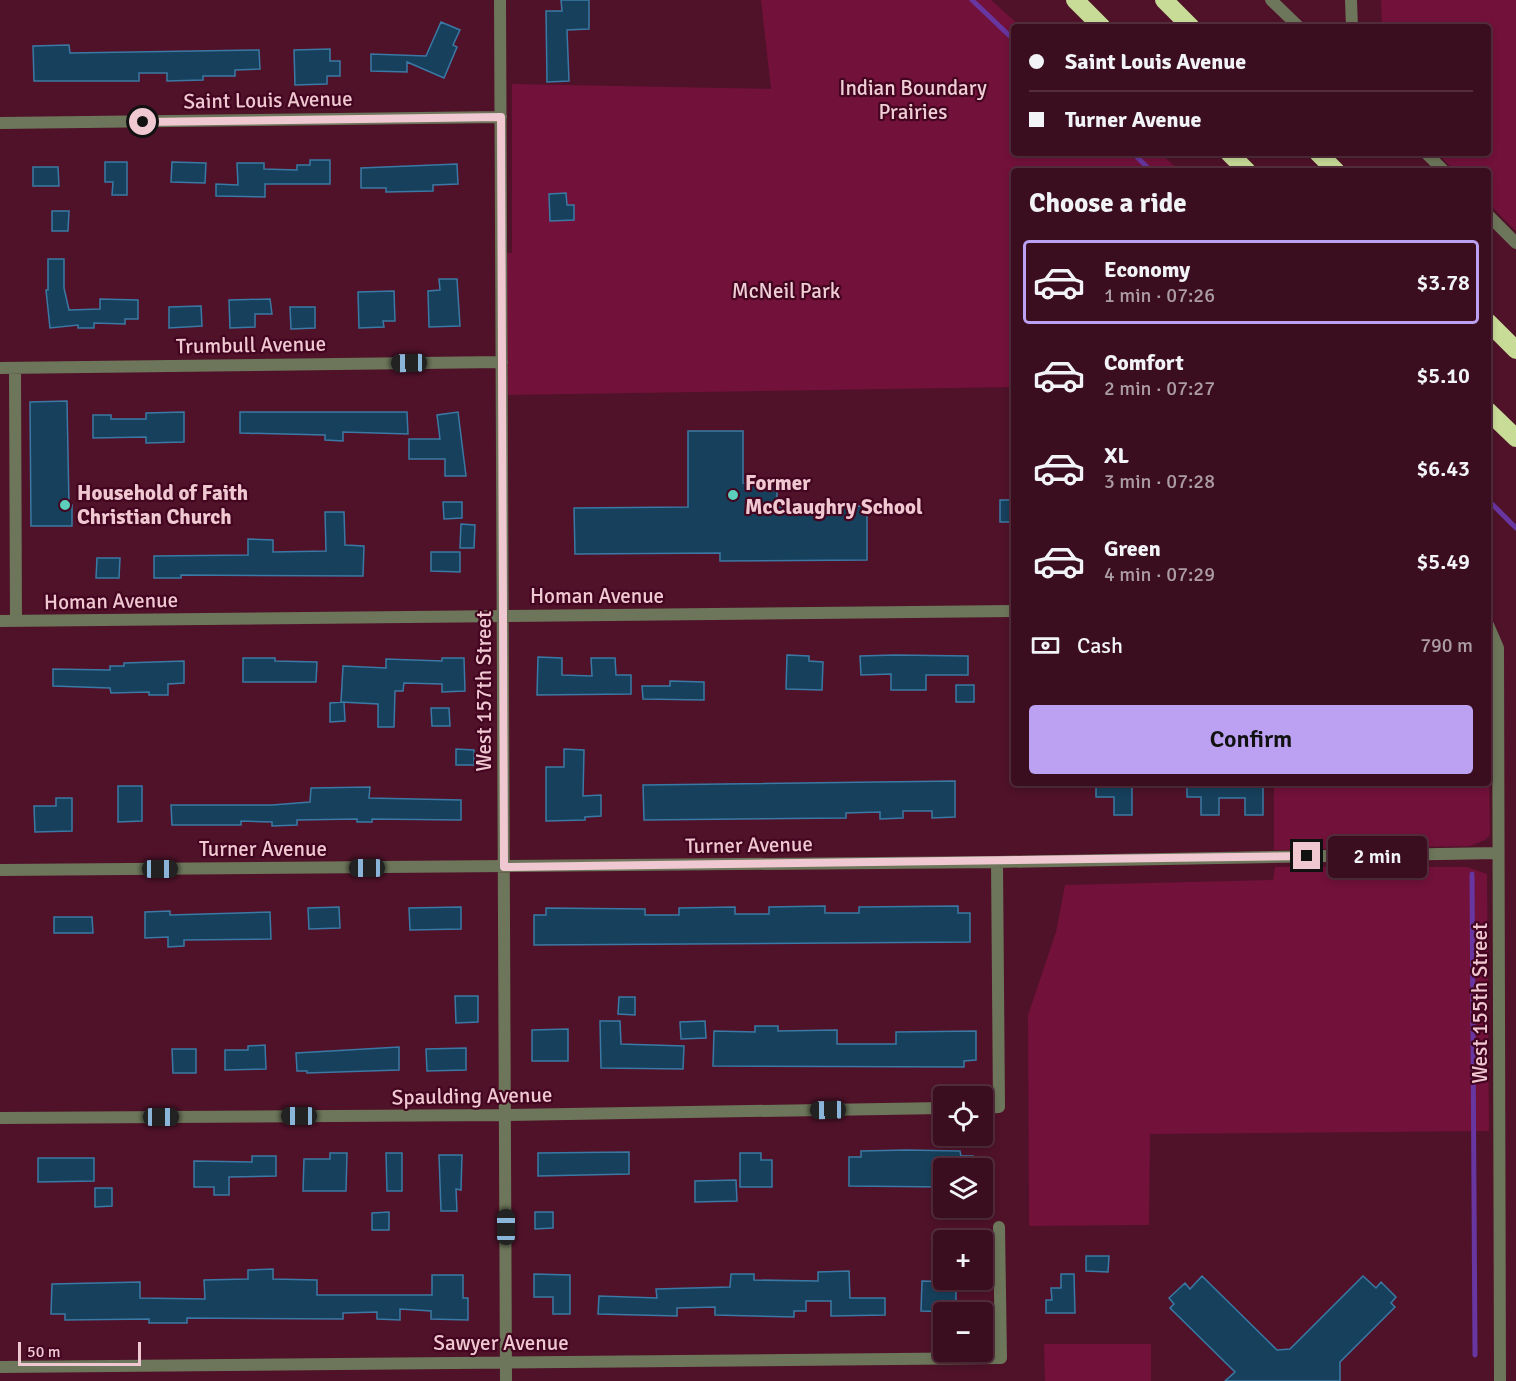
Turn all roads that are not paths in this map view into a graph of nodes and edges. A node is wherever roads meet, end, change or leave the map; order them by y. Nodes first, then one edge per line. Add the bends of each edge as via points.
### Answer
1 (500, 0) edge
2 (1164, 0) edge
3 (1180, 0) edge
4 (1271, 0) edge
5 (1351, 0) edge
6 (1078, 4) edge
7 (1099, 24) edge
8 (1188, 24) edge
9 (1199, 24) edge
10 (1296, 24) edge
11 (1352, 24) edge
12 (501, 117) junction
13 (0, 123) edge
14 (1232, 156) edge
15 (1321, 156) edge
16 (1429, 156) edge
17 (1244, 168) edge
18 (1333, 168) edge
19 (1441, 168) edge
20 (1491, 218) edge
21 (1516, 243) edge
22 (1491, 325) edge
23 (1516, 350) edge
24 (502, 362) junction
25 (0, 368) edge
26 (15, 368) junction
27 (1491, 414) edge
28 (1516, 438) edge
29 (1011, 611) edge
30 (503, 616) junction
31 (0, 621) edge
32 (16, 621) junction
33 (1491, 630) edge
34 (1498, 853) junction
35 (997, 862) junction
36 (504, 867) junction
37 (0, 870) edge
38 (993, 1107) edge
39 (933, 1108) edge
40 (505, 1115) junction
41 (0, 1118) edge
42 (999, 1227) dead end
43 (506, 1362) junction
44 (0, 1367) edge
45 (506, 1381) edge
46 (1500, 1381) edge

1 - 12 street, West 157th Street
2 - 8 highway
3 - 9 highway
4 - 10 street
5 - 11 street
6 - 7 highway
12 - 13 street, Saint Louis Avenue
12 - 24 street, West 157th Street
14 - 17 highway
15 - 18 highway
16 - 19 street
20 - 21 street
22 - 23 highway
24 - 26 street, Trumbull Avenue
24 - 30 street, West 157th Street
25 - 26 street, Trumbull Avenue
26 - 32 street
27 - 28 highway
29 - 30 street, Homan Avenue
30 - 32 street, Homan Avenue
30 - 36 street, West 157th Street
31 - 32 street, Homan Avenue
33 - 34 street, West 155th Street via 1498,648
34 - 35 street, Turner Avenue
34 - 46 street, West 155th Street
35 - 36 street, Turner Avenue
35 - 38 street via 999,1107
36 - 37 street, Turner Avenue
36 - 40 street, West 157th Street
39 - 40 street, Spaulding Avenue
40 - 41 street, Spaulding Avenue
40 - 43 street, West 157th Street
42 - 43 street, Sawyer Avenue via 1002,1358
43 - 44 street, Sawyer Avenue
43 - 45 street, West 157th Street

